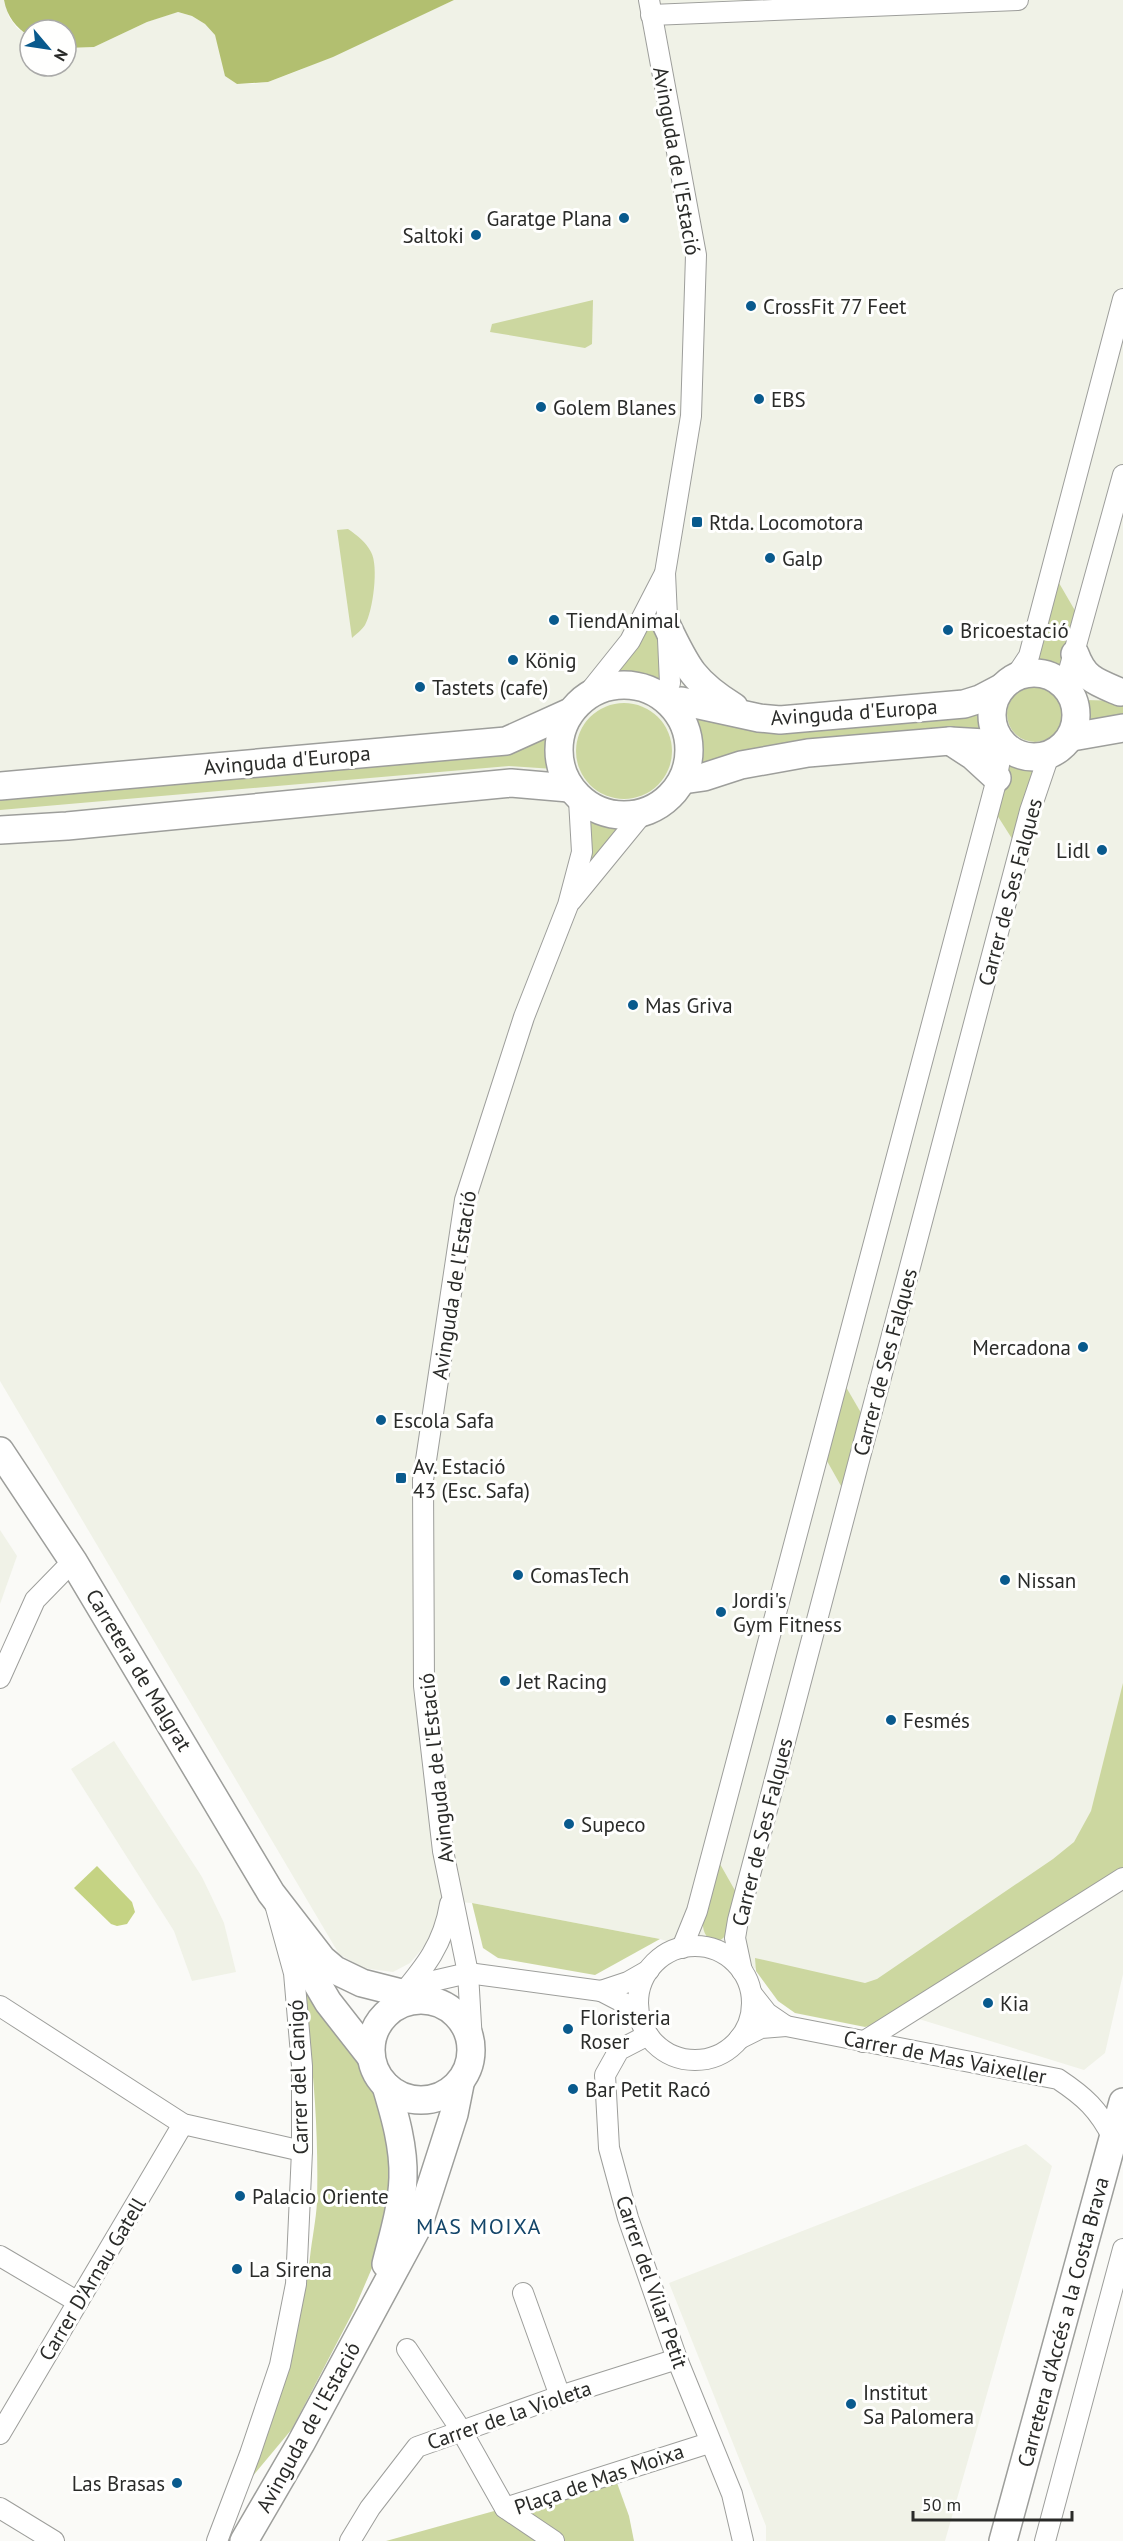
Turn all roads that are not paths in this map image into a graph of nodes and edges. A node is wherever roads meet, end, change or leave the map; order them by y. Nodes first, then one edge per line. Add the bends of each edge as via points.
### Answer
1 (1018, 0) edge
2 (650, 8) edge
3 (1123, 299) edge
4 (1123, 475) edge
5 (665, 573) junction
6 (667, 626) junction
7 (1075, 654) junction
8 (1008, 682) junction
9 (1067, 688) junction
10 (1122, 692) edge
11 (667, 700) junction
12 (577, 705) junction
13 (748, 716) junction
14 (1123, 728) edge
15 (1072, 737) junction
16 (950, 741) junction
17 (1001, 742) junction
18 (1049, 755) junction
19 (997, 778) junction
20 (683, 780) junction
21 (0, 786) edge
22 (574, 794) junction
23 (643, 813) junction
24 (0, 830) edge
25 (568, 905) junction
26 (0, 1451) edge
27 (73, 1561) junction
28 (0, 1678) edge
29 (1123, 1878) edge
30 (271, 1893) junction
31 (452, 1896) junction
32 (682, 1948) junction
33 (649, 1970) junction
34 (742, 1971) junction
35 (468, 1973) junction
36 (505, 1978) junction
37 (601, 1991) junction
38 (752, 1994) junction
39 (469, 1996) junction
40 (393, 2004) junction
41 (0, 2006) edge
42 (644, 2026) junction
43 (786, 2026) junction
44 (739, 2039) junction
45 (472, 2042) junction
46 (863, 2042) junction
47 (371, 2056) junction
48 (460, 2084) junction
49 (386, 2086) junction
50 (1123, 2102) edge
51 (183, 2124) junction
52 (1115, 2142) edge
53 (302, 2151) junction
54 (1123, 2249) edge
55 (0, 2256) edge
56 (523, 2293) dead end
57 (78, 2302) junction
58 (372, 2313) junction
59 (407, 2349) dead end
60 (676, 2359) junction
61 (560, 2396) junction
62 (461, 2430) junction
63 (0, 2434) edge
64 (709, 2442) junction
65 (0, 2508) edge
66 (505, 2508) junction
67 (54, 2541) edge
68 (218, 2541) edge
69 (244, 2541) edge
70 (350, 2541) edge
71 (554, 2541) edge
72 (743, 2541) edge
73 (1003, 2541) edge
74 (1045, 2541) edge

1 - 2 street
2 - 5 street, Avinguda de l'Estació via 696,255 691,416
3 - 8 street via 1029,656
4 - 7 street
5 - 6 street, Avinguda de l'Estació
5 - 12 street, Avinguda de l'Estació via 630,641
6 - 11 street, Avinguda de l'Estació
6 - 13 street via 693,676 714,695
7 - 9 street
7 - 10 street via 1087,676
8 - 9 street via 1032,672 1050,675
8 - 13 street, Avinguda d'Europa via 964,704 804,720
8 - 17 street via 993,705 992,724
9 - 10 street
9 - 15 street via 1076,710
11 - 12 street via 639,685 611,685
11 - 13 street, Avinguda d'Europa
11 - 20 street via 686,726 690,753
12 - 21 street, Avinguda d'Europa via 506,741
12 - 22 street via 563,733 562,767
14 - 15 street
15 - 18 street
16 - 17 street, Avinguda d'Europa
16 - 19 street
16 - 20 street, Avinguda d'Europa via 808,753
17 - 18 street via 1016,754 1033,758
17 - 19 street, Carrer de Ses Falques
18 - 34 street, Carrer de Ses Falques via 1030,811 738,1920 735,1938
19 - 32 street, Carrer de Ses Falques via 697,1911
20 - 23 street via 666,801
22 - 23 street via 599,812 621,816
22 - 24 street, Avinguda d'Europa via 511,783
22 - 25 street, Avinguda de l'Estació via 582,852
23 - 25 street, Avinguda de l'Estació
25 - 31 street, Avinguda de l'Estació via 524,1017 465,1200 423,1480 424,1686
26 - 27 street, Carretera de Malgrat
27 - 28 street via 35,1600
27 - 30 street, Carretera de Malgrat
29 - 46 street
30 - 40 street, Carretera de Malgrat via 322,1959
30 - 47 street, Carretera de Malgrat via 297,1950 328,2002
30 - 53 street, Carrer del Canigó via 294,1973 302,2066
31 - 35 street, Avinguda de l'Estació
31 - 40 street, Avinguda de l'Estació via 436,1951
32 - 33 street via 659,1959
32 - 34 street, Carrer de Ses Falques via 716,1950
33 - 37 street
33 - 42 street via 638,1998
34 - 38 street, Carrer de Ses Falques
35 - 36 street
35 - 39 street, Avinguda de l'Estació
35 - 40 street via 429,1982
36 - 37 street
36 - 39 street
37 - 42 street via 626,2004
38 - 43 street, Carrer de Mas Vaixeller via 767,2013
38 - 44 street via 750,2019
39 - 45 street, Avinguda de l'Estació
40 - 45 street, Carretera de Malgrat via 434,2001 447,2006 459,2016
40 - 47 street via 374,2034
41 - 51 street
42 - 44 street via 661,2049 678,2058 698,2060 717,2056
42 - 60 street, Carrer del Vilar Petit via 620,2050 605,2075 609,2148 628,2218
43 - 44 street, Carrer de Mas Vaixeller via 761,2028
43 - 46 street, Carrer de Mas Vaixeller
45 - 48 street via 472,2057
46 - 52 street, Carrer de Mas Vaixeller via 1058,2079 1086,2098 1102,2116
47 - 49 street via 376,2073
48 - 49 street via 447,2094 415,2101
48 - 58 street, Avinguda de l'Estació via 418,2226
49 - 58 street, Avinguda de l'Estació via 403,2177 394,2232
50 - 52 street, Carretera d'Accés a la Costa Brava
51 - 53 street
51 - 57 street, Carrer D'Arnau Gatell
52 - 73 street, Carretera d'Accés a la Costa Brava
53 - 68 street, Carrer del Canigó via 296,2284 280,2365
54 - 74 street
55 - 57 street
56 - 61 street
57 - 63 street, Carrer D'Arnau Gatell
58 - 69 street, Avinguda de l'Estació
59 - 62 street
60 - 61 street, Carrer de la Violeta
60 - 64 street, Carrer del Vilar Petit
61 - 62 street, Carrer de la Violeta
62 - 66 street
62 - 70 street, Carrer de la Violeta via 417,2447
64 - 66 street, Plaça de Mas Moixa
64 - 72 street, Carrer del Vilar Petit via 732,2494
65 - 67 street
66 - 71 street, Plaça de Mas Moixa

